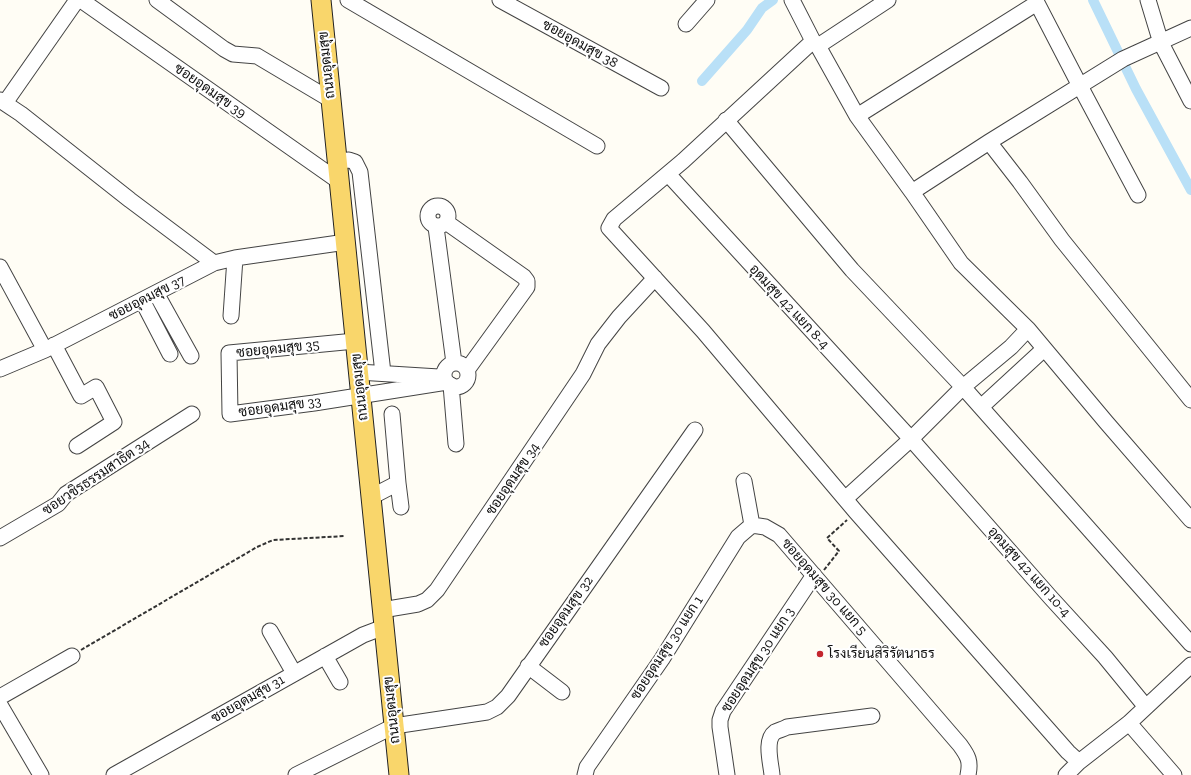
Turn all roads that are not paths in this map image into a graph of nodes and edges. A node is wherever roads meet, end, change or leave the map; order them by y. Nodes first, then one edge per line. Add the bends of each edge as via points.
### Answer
1 (77, 0) edge
2 (81, 0) edge
3 (157, 0) edge
4 (321, 0) edge
5 (348, 0) edge
6 (500, 0) edge
7 (707, 0) edge
8 (792, 0) edge
9 (888, 0) edge
10 (1148, 0) edge
11 (1037, 2) edge
12 (686, 24) dead end
13 (1191, 28) edge
14 (1161, 42) junction
15 (816, 44) junction
16 (1080, 86) junction
17 (660, 88) dead end
18 (331, 100) junction
19 (1191, 101) edge
20 (2, 102) edge
21 (857, 116) junction
22 (726, 120) junction
23 (989, 142) junction
24 (597, 146) dead end
25 (337, 161) junction
26 (668, 174) junction
27 (340, 182) junction
28 (912, 192) junction
29 (1138, 196) dead end
30 (346, 242) junction
31 (235, 258) junction
32 (214, 263) junction
33 (0, 267) edge
34 (655, 278) junction
35 (156, 293) junction
36 (142, 300) junction
37 (231, 316) dead end
38 (1028, 329) junction
39 (355, 341) junction
40 (50, 347) junction
41 (1044, 349) junction
42 (170, 354) dead end
43 (191, 356) dead end
44 (461, 367) junction
45 (0, 369) edge
46 (358, 372) junction
47 (383, 373) junction
48 (448, 382) junction
49 (230, 384) joint
50 (963, 387) junction
51 (360, 396) junction
52 (1191, 400) edge
53 (981, 407) junction
54 (192, 414) dead end
55 (392, 414) dead end
56 (695, 430) dead end
57 (911, 439) junction
58 (456, 444) dead end
59 (77, 446) dead end
60 (744, 481) dead end
61 (398, 483) junction
62 (371, 496) junction
63 (845, 499) junction
64 (401, 507) dead end
65 (1191, 520) edge
66 (752, 525) junction
67 (0, 538) edge
68 (815, 577) junction
69 (383, 619) junction
70 (270, 631) dead end
71 (1191, 644) edge
72 (72, 656) road end
73 (325, 656) junction
74 (1191, 665) edge
75 (528, 666) junction
76 (294, 673) junction
77 (340, 682) dead end
78 (562, 692) dead end
79 (0, 697) edge
80 (0, 705) edge
81 (1146, 707) junction
82 (872, 716) dead end
83 (1129, 723) junction
84 (394, 726) junction
85 (1079, 762) junction
86 (973, 773) edge
87 (41, 775) edge
88 (114, 775) edge
89 (296, 775) edge
90 (399, 775) edge
91 (584, 775) edge
92 (727, 775) edge
93 (772, 775) edge
94 (1066, 775) edge
95 (1174, 775) edge

1 - 20 street
2 - 27 street, ซอยอุดมสุข 39
3 - 18 street via 224,49 233,54 257,56
4 - 18 main road, ถนนอุดมสุข
5 - 24 street
6 - 17 street, ซอยอุดมสุข 38
7 - 12 street
8 - 15 street
9 - 15 street
10 - 14 street
11 - 16 street
11 - 21 street
13 - 14 street
14 - 16 street via 1123,59
14 - 19 street
15 - 21 street
15 - 22 street
16 - 23 street
16 - 29 street
18 - 25 main road, ถนนอุดมสุข
20 - 32 street
21 - 28 street
22 - 26 street
22 - 50 street via 852,270
23 - 28 street
23 - 52 street via 1062,240
25 - 27 main road, ถนนอุดมสุข
25 - 47 street via 355,162 360,172
26 - 34 street via 614,219 609,228
26 - 57 street, อุดมสุข 42 แยก 8-4
27 - 30 main road, ถนนอุดมสุข
28 - 38 street via 961,263
30 - 31 street, ซอยอุดมสุข 37
30 - 39 main road, ถนนอุดมสุข
31 - 32 street, ซอยอุดมสุข 37
31 - 37 street
32 - 35 street, ซอยอุดมสุข 37
33 - 40 street
34 - 63 street
34 - 69 street, ซอยอุดมสุข 34 via 598,344 583,374 437,590 427,600
35 - 36 street, ซอยอุดมสุข 37
35 - 43 street
36 - 40 street, ซอยอุดมสุข 37
36 - 42 street
38 - 41 street
38 - 50 street
39 - 46 main road, ถนนอุดมสุข
39 - 49 street, ซอยอุดมสุข 35 via 230,353
40 - 45 street, ซอยอุดมสุข 37
40 - 59 street via 81,396 96,387 114,422
41 - 53 street
41 - 65 street
44 - 44 street via 527,287 527,281 441,224
44 - 48 street via 448,367 445,374
44 - 48 street via 468,378 463,385
46 - 47 street
46 - 51 main road, ถนนอุดมสุข
47 - 48 street
48 - 51 street
48 - 58 street
49 - 51 street, ซอยอุดมสุข 33 via 230,414
50 - 53 street
50 - 57 street
51 - 62 main road, ถนนอุดมสุข
53 - 71 street
54 - 67 street, ซอยวชิรธรรมสาธิต 34 via 66,494 58,504
55 - 61 street
56 - 75 street, ซอยอุดมสุข 32
57 - 63 street
57 - 81 street, อุดมสุข 42 แยก 10-4 via 1105,657
60 - 66 street
61 - 62 street
61 - 64 street
62 - 69 main road, ถนนอุดมสุข
63 - 85 street
66 - 68 street, ซอยอุดมสุข 30 แยก 5 via 765,527 779,535
66 - 91 street, ซอยอุดมสุข 30 แยก 1 via 738,537 662,659
68 - 86 street, ซอยอุดมสุข 30 แยก 5 via 960,745 968,757
68 - 92 street, ซอยอุดมสุข 30 แยก 3 via 723,711 720,727
69 - 73 street, ซอยอุดมสุข 31 via 363,635
69 - 84 main road, ถนนอุดมสุข
70 - 76 street
72 - 79 street
73 - 76 street, ซอยอุดมสุข 31
73 - 77 street
74 - 81 street
75 - 78 street
75 - 84 street, ซอยอุดมสุข 32 via 508,696 497,707 487,712
76 - 88 street, ซอยอุดมสุข 31
80 - 87 street
81 - 83 street
82 - 93 street via 787,728 776,732 771,737 770,745
83 - 85 street
83 - 95 street
84 - 89 street, ซอยอุดมสุข 32
84 - 90 main road, ถนนอุดมสุข
85 - 94 street

